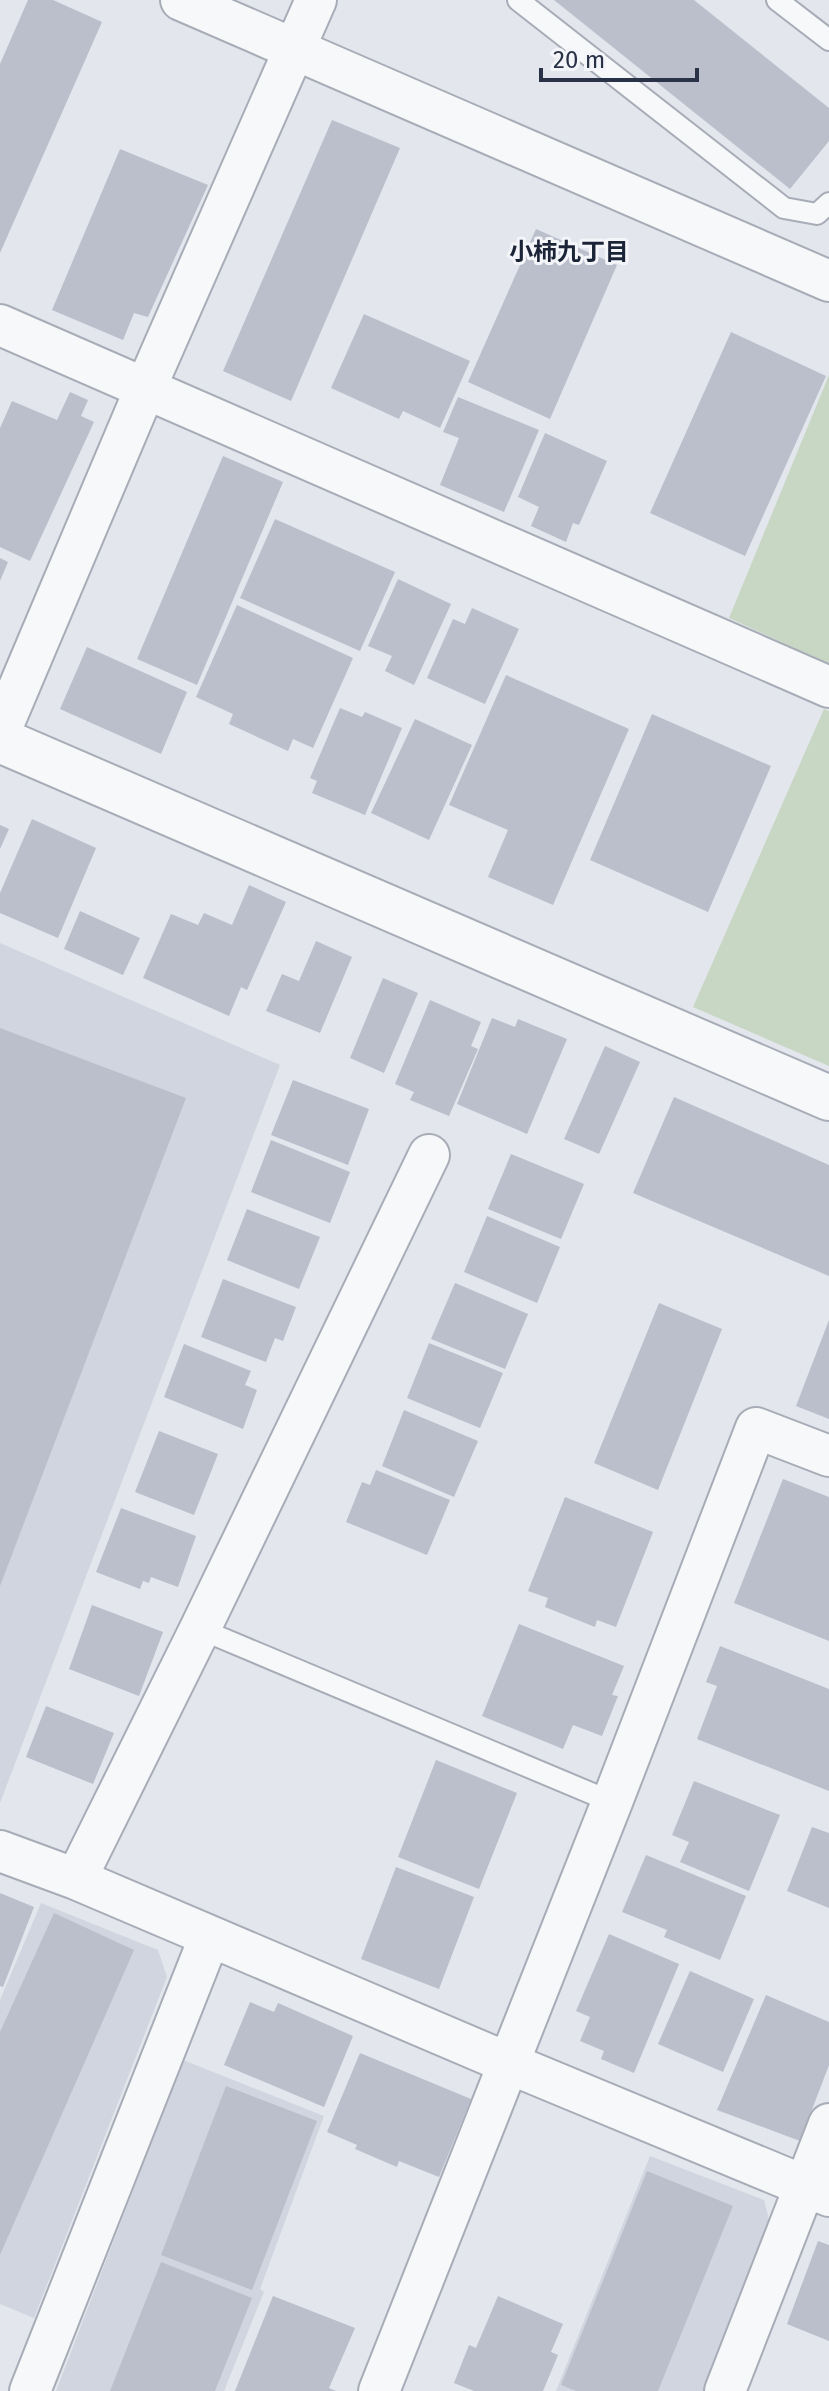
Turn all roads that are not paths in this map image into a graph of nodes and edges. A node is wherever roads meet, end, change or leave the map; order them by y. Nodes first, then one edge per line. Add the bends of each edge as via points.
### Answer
1 (181, 0) edge
2 (316, 0) edge
3 (518, 0) edge
4 (777, 0) edge
5 (829, 40) edge
6 (294, 49) junction
7 (829, 203) edge
8 (829, 281) edge
9 (0, 325) edge
10 (146, 387) junction
11 (829, 687) edge
12 (0, 732) edge
13 (0, 740) edge
14 (829, 1098) edge
15 (429, 1155) dead end
16 (829, 1456) edge
17 (200, 1629) junction
18 (612, 1802) junction
19 (0, 1851) edge
20 (76, 1879) junction
21 (210, 1936) junction
22 (508, 2063) junction
23 (829, 2124) edge
24 (816, 2190) edge
25 (30, 2391) edge
26 (379, 2391) edge
27 (725, 2391) edge

1 - 6 street
2 - 6 street
3 - 7 lane via 784,208 817,214
4 - 5 lane
6 - 8 street
6 - 10 street
9 - 10 street
10 - 11 street
10 - 12 street
13 - 14 street
15 - 17 street
16 - 18 street via 756,1428
17 - 18 lane
17 - 20 street
18 - 22 street
19 - 20 street
20 - 21 street
21 - 22 street
21 - 25 street
22 - 24 street
22 - 26 street
23 - 24 street
24 - 27 street

